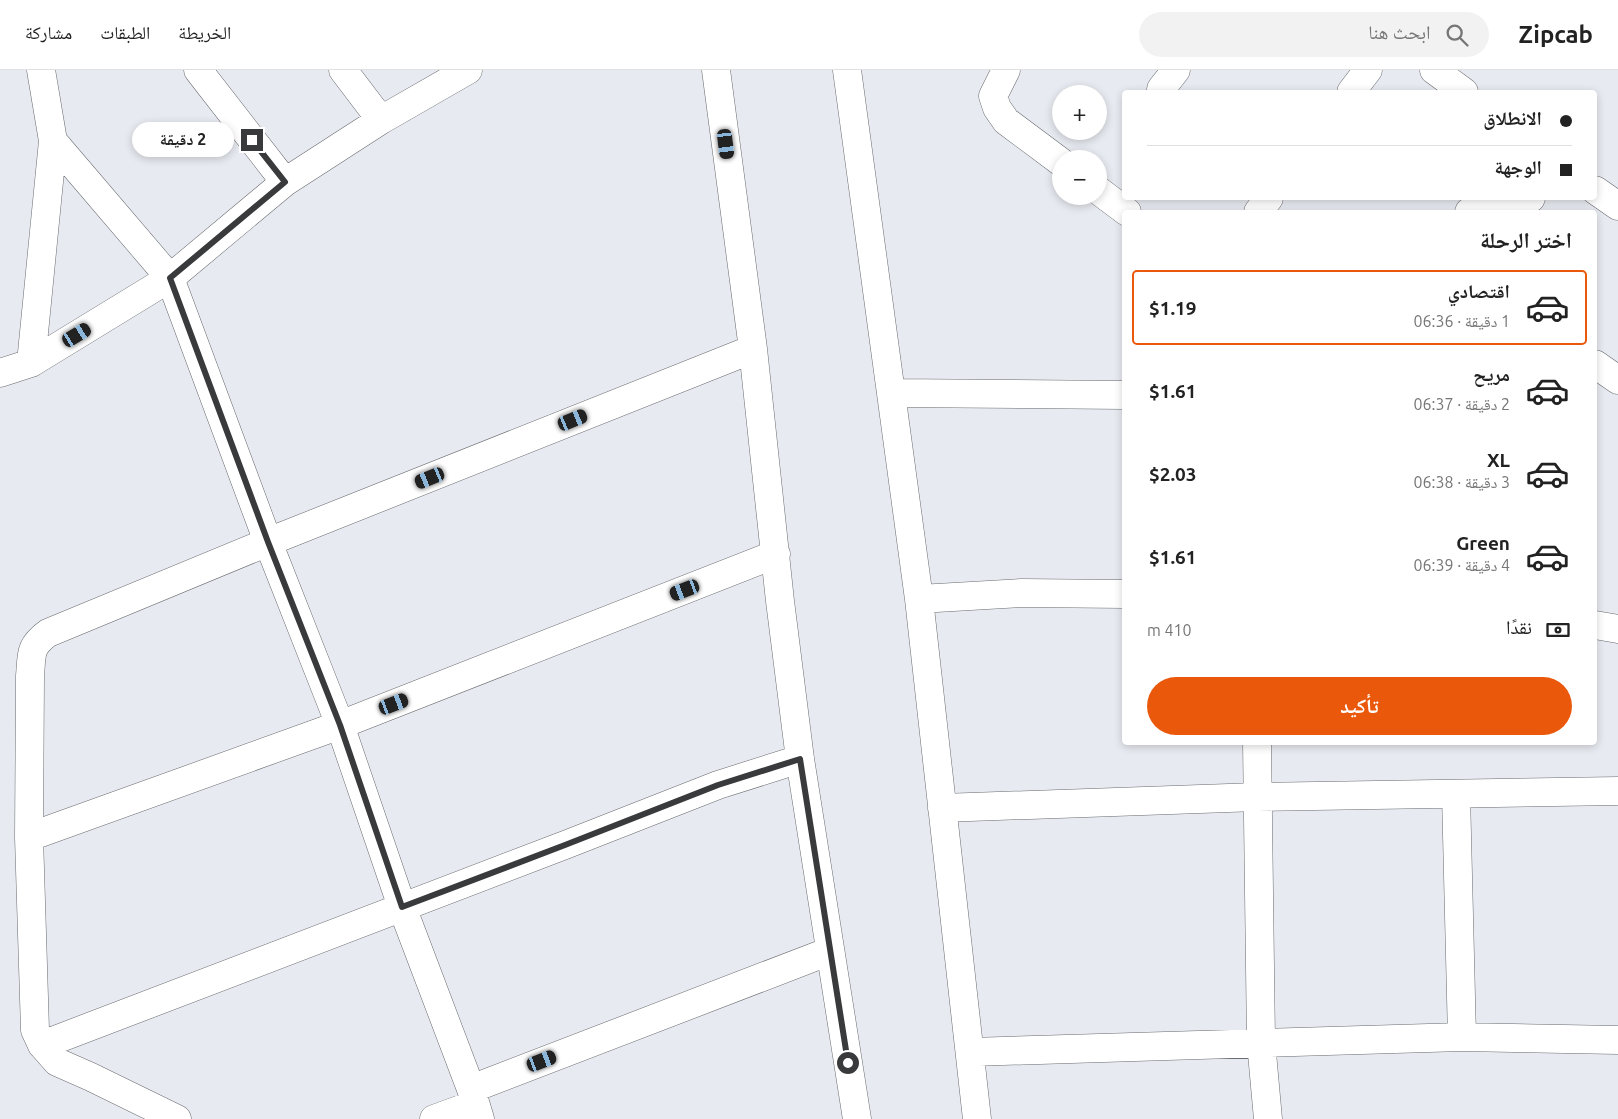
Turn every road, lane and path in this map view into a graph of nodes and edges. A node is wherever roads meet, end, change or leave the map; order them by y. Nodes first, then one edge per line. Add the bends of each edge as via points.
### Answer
1 (41, 70) edge
2 (198, 70) edge
3 (343, 70) edge
4 (468, 70) edge
5 (716, 70) edge
6 (847, 70) edge
7 (1006, 70) edge
8 (1368, 70) edge
9 (1434, 70) edge
10 (1353, 90) edge
11 (1461, 90) edge
12 (381, 120) junction
13 (53, 141) junction
14 (1052, 155) edge
15 (285, 182) junction
16 (1597, 191) edge
17 (1107, 197) edge
18 (1267, 200) edge
19 (1523, 200) edge
20 (1618, 206) edge
21 (1124, 210) edge
22 (1260, 210) edge
23 (1481, 210) edge
24 (170, 278) junction
25 (752, 349) junction
26 (30, 364) junction
27 (1597, 365) edge
28 (0, 373) edge
29 (1618, 380) edge
30 (891, 393) junction
31 (1122, 395) edge
32 (268, 542) junction
33 (776, 554) junction
34 (1122, 594) edge
35 (919, 598) junction
36 (1597, 625) edge
37 (1618, 629) edge
38 (340, 725) junction
39 (1257, 745) edge
40 (800, 759) junction
41 (1618, 791) edge
42 (1456, 794) junction
43 (1258, 797) junction
44 (942, 808) junction
45 (30, 837) junction
46 (402, 907) junction
47 (830, 951) junction
48 (1462, 1036) junction
49 (1618, 1040) edge
50 (1261, 1042) junction
51 (42, 1045) junction
52 (971, 1052) junction
53 (475, 1104) edge
54 (177, 1119) edge
55 (434, 1119) edge
56 (857, 1119) edge
57 (978, 1119) edge
58 (1268, 1119) edge

1 - 13 street
2 - 15 street
3 - 12 street
4 - 12 street
5 - 25 street
6 - 30 street
7 - 14 street via 993,96 997,108 1006,121
8 - 10 street
9 - 11 street
12 - 15 street
13 - 24 street
13 - 26 street
15 - 24 street
16 - 20 street
17 - 21 street
18 - 22 street
19 - 23 street
24 - 26 street
24 - 32 street
25 - 32 street
25 - 33 street
26 - 28 street
27 - 29 street
30 - 31 street
30 - 35 street
32 - 38 street
32 - 45 street via 48,633 38,640 32,649 30,676
33 - 38 street
33 - 40 street
34 - 35 street via 1022,593
35 - 44 street
36 - 37 street
38 - 45 street
38 - 46 street
39 - 43 street
40 - 46 street via 718,785
40 - 47 street
41 - 42 street
42 - 43 street
42 - 48 street
43 - 44 street
43 - 50 street
44 - 52 street
45 - 51 street via 35,1030
46 - 51 street
46 - 53 street
47 - 53 street
47 - 56 street
48 - 49 street
48 - 50 street
50 - 52 street
50 - 58 street
51 - 54 street via 56,1062
52 - 57 street
53 - 55 street

